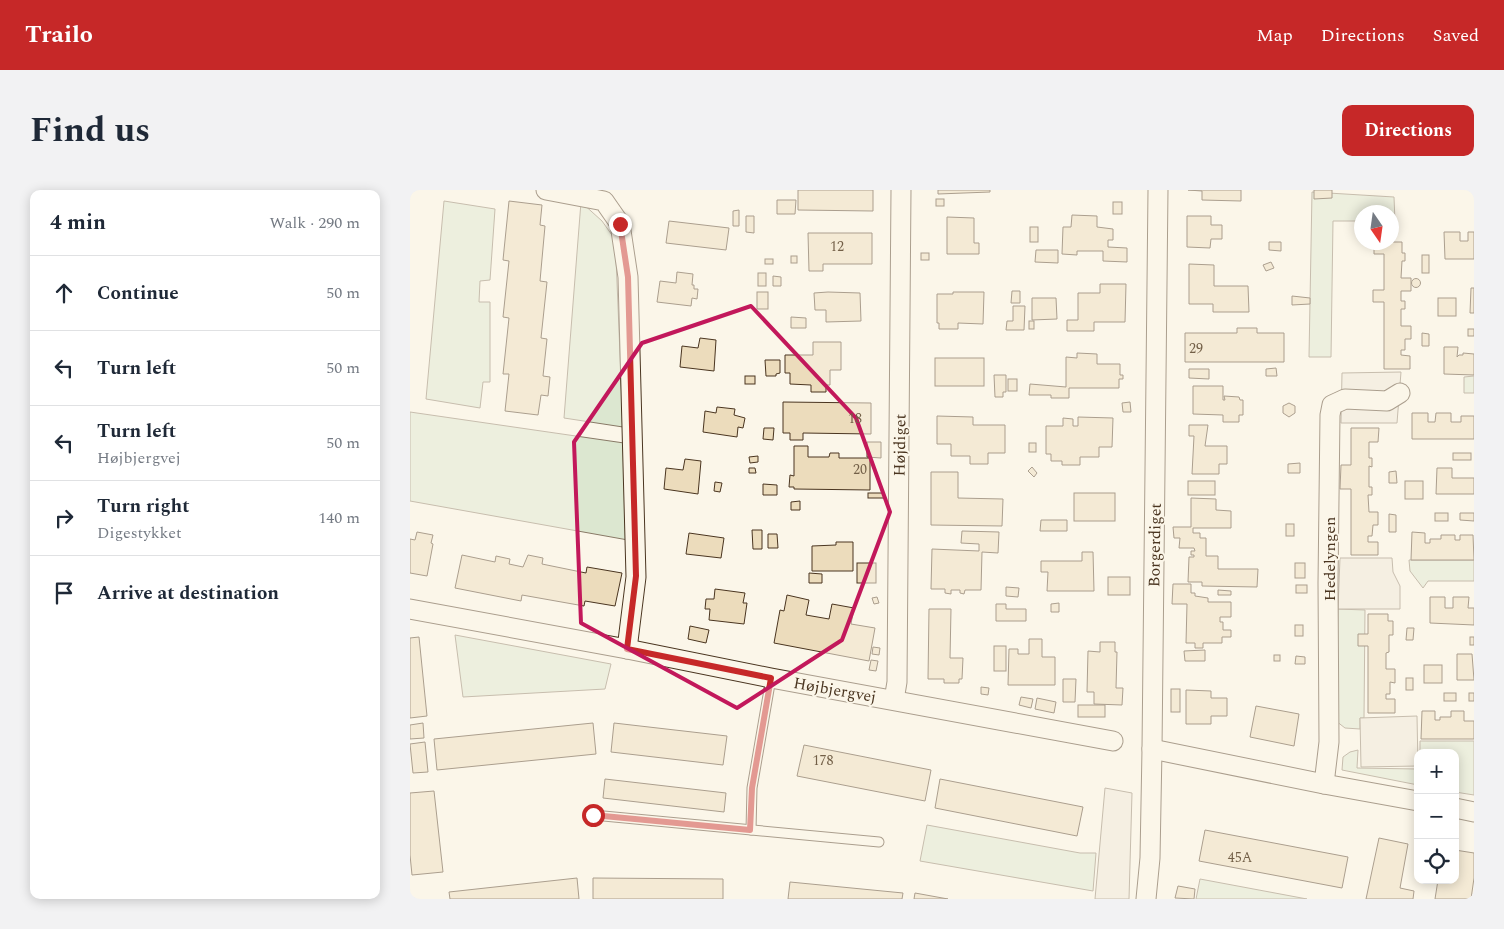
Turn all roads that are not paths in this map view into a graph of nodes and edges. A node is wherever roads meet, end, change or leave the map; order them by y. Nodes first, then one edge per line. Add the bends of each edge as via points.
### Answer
1 (546, 190) edge
2 (901, 190) edge
3 (1158, 190) edge
4 (1400, 393) dead end
5 (410, 609) edge
6 (627, 649) junction
7 (771, 678) junction
8 (894, 700) junction
9 (1113, 740) dead end
10 (1152, 749) junction
11 (1324, 784) junction
12 (1414, 800) edge
13 (1459, 809) edge
14 (1474, 812) edge
15 (593, 815) dead end
16 (750, 830) junction
17 (879, 842) dead end
18 (1146, 899) edge

1 - 6 street via 604,201 620,224 628,277 636,576
2 - 8 street, Højdiget via 897,682
3 - 10 street, Borgerdiget
4 - 11 street, Hedelyngen via 1387,401 1345,399 1332,405 1330,415 1329,742
5 - 6 street, Højbjergvej
6 - 7 street, Højbjergvej
7 - 8 street, Højbjergvej
7 - 16 lane via 752,788
8 - 9 street, Højbjergvej
10 - 11 street
10 - 18 street, Borgerdiget
11 - 12 street
13 - 14 street
15 - 16 lane
16 - 17 lane

